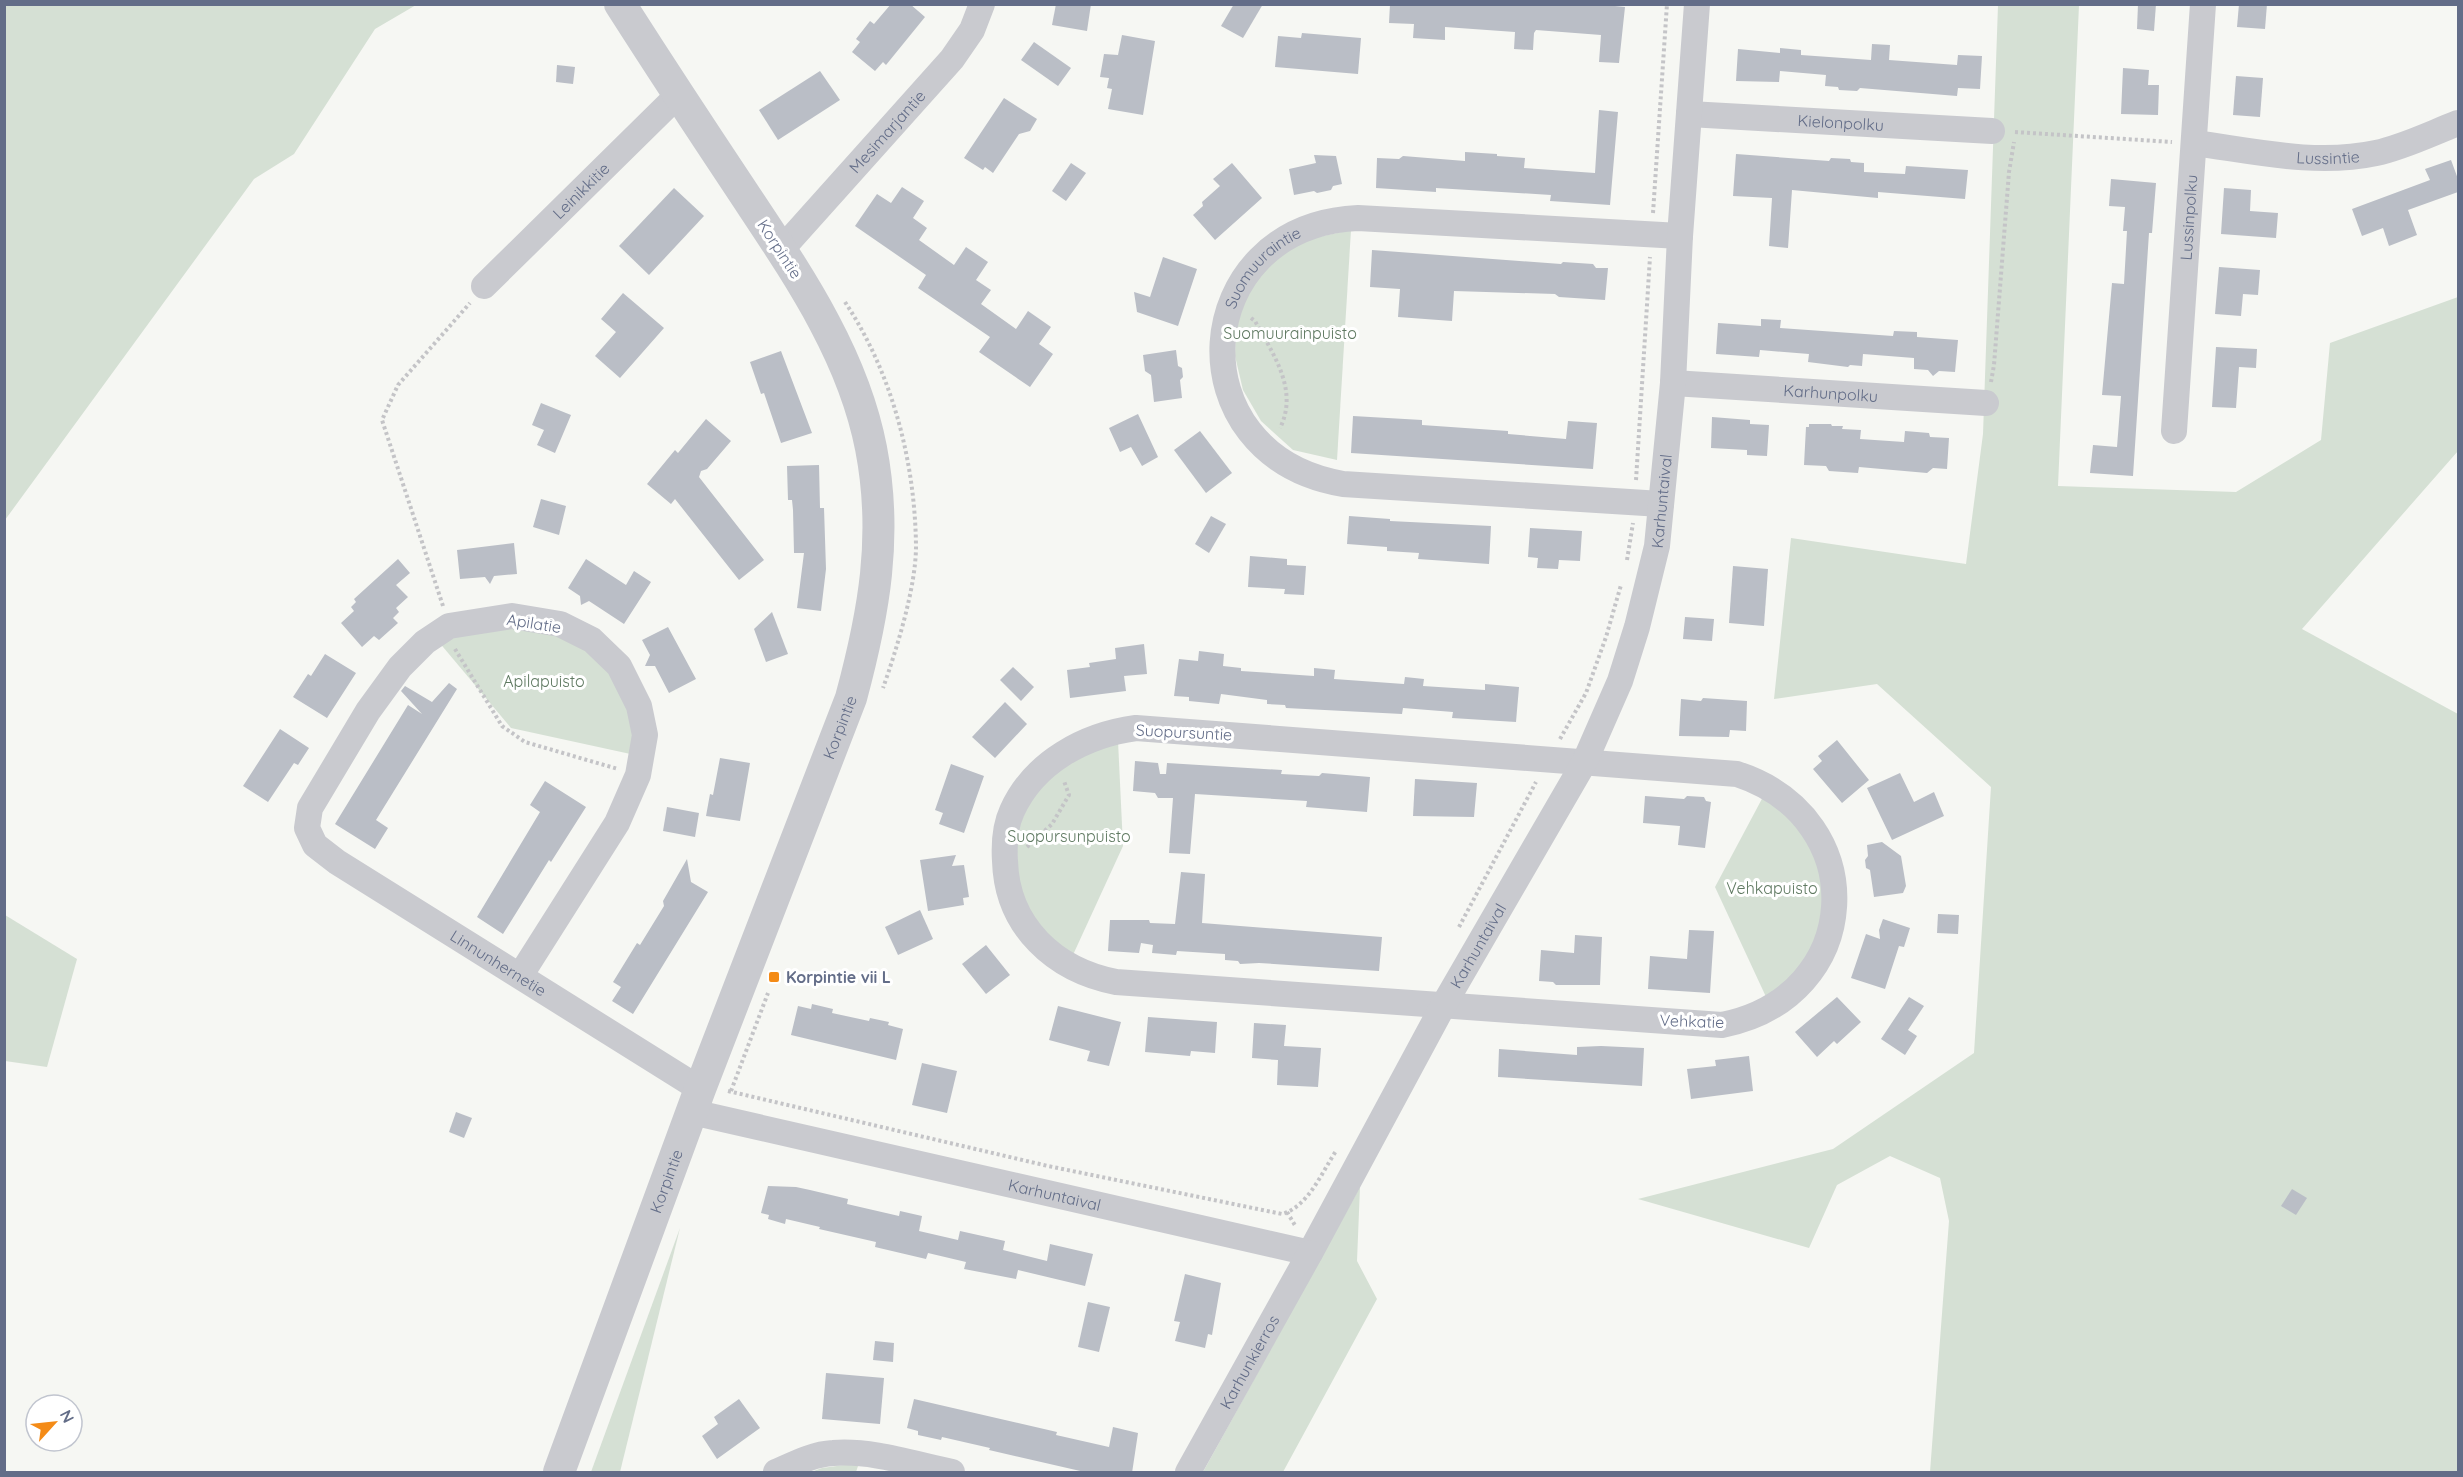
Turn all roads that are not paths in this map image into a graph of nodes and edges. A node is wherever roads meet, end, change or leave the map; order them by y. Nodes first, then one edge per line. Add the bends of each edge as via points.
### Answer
1 (620, 4) edge
2 (982, 4) edge
3 (1697, 4) edge
4 (2203, 4) edge
5 (678, 95) junction
6 (1689, 114) junction
7 (2458, 123) edge
8 (2004, 132) road end
9 (2194, 143) junction
10 (1680, 236) junction
11 (781, 250) junction
12 (484, 286) road end
13 (1673, 383) junction
14 (1986, 404) road end
15 (2174, 431) dead end
16 (1661, 504) junction
17 (1585, 760) junction
18 (307, 828) joint
19 (520, 976) junction
20 (1443, 1006) junction
21 (696, 1101) junction
22 (1310, 1253) junction
23 (559, 1473) edge
24 (776, 1473) edge
25 (952, 1473) edge
26 (1188, 1473) edge

1 - 5 street, Korpintie
2 - 11 street, Mesimarjantie via 972,30 952,59
3 - 6 street, Karhuntaival
4 - 9 street, Lussinpolku
5 - 11 street, Korpintie
5 - 12 street, Leinikkitie
6 - 8 street, Kielonpolku
6 - 10 street, Karhuntaival
7 - 9 street, Lussintie via 2378,153 2349,157 2307,158
9 - 15 street, Lussinpolku
10 - 13 street, Karhuntaival
10 - 16 street, Suomuuraintie via 1338,219 1299,230 1265,253 1231,302 1222,342 1226,382 1241,421 1268,452 1304,474 1343,484
11 - 21 street, Korpintie via 823,317 858,400 871,447 876,493 876,589 851,698
13 - 14 street, Karhunpolku
13 - 16 street, Karhuntaival
16 - 17 street, Karhuntaival via 1657,546 1637,627 1620,681
17 - 20 street, Karhuntaival
17 - 20 street, Vehkatie via 1737,774 1758,780 1793,804 1820,838 1833,878 1833,920 1819,958 1808,976 1779,1004 1742,1021 1722,1025
17 - 20 street, Suopursuntie via 1136,728 1097,737 1057,757 1033,778 1012,812 1006,831 1005,863 1010,893 1029,931 1059,960 1077,971 1116,982
18 - 19 street, Linnunhernetie via 315,845 337,862
18 - 19 street, Apilatie via 310,808 368,711 400,667 446,628 512,616 560,624 592,640 619,666 639,706 645,735 639,775 617,823
19 - 21 street, Linnunhernetie
20 - 22 street, Karhuntaival
21 - 22 street, Karhuntaival
21 - 23 street, Korpintie
22 - 26 street, Karhunkierros
24 - 25 street via 811,1457 831,1453 883,1457

